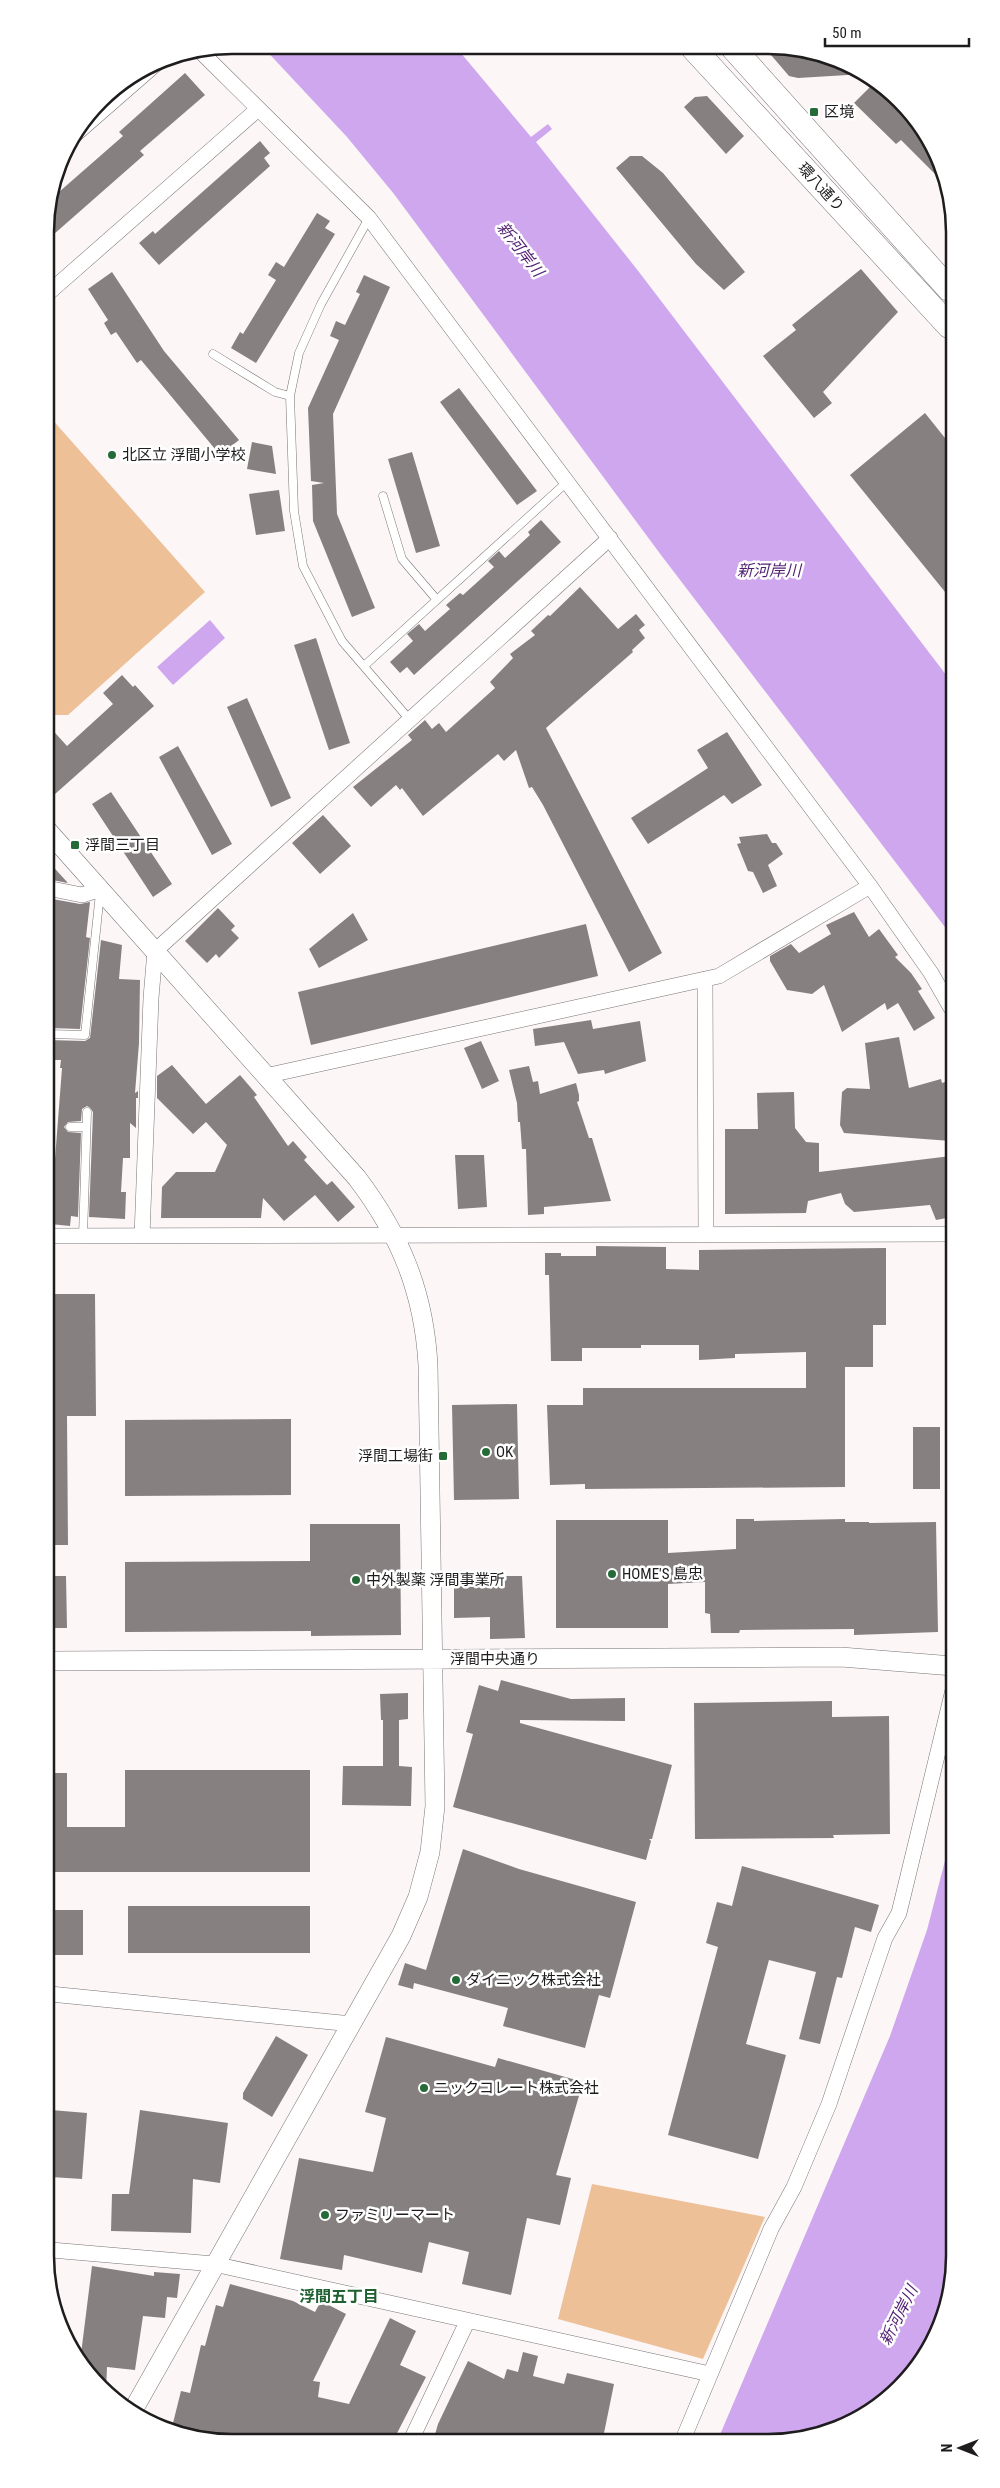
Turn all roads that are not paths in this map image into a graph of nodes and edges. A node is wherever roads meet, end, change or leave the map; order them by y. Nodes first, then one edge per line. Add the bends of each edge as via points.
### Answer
1 (699, 54) edge
2 (738, 54) edge
3 (205, 56) edge
4 (150, 74) edge
5 (258, 109) junction
6 (88, 128) edge
7 (369, 218) junction
8 (946, 286) edge
9 (54, 288) edge
10 (946, 323) edge
11 (213, 354) dead end
12 (290, 396) junction
13 (568, 482) junction
14 (383, 496) dead end
15 (610, 538) junction
16 (437, 600) junction
17 (364, 666) junction
18 (410, 720) junction
19 (54, 838) edge
20 (870, 886) junction
21 (54, 889) edge
22 (101, 889) junction
23 (154, 951) junction
24 (705, 979) junction
25 (946, 1000) edge
26 (54, 1034) edge
27 (265, 1076) junction
28 (87, 1112) dead end
29 (70, 1127) dead end
30 (86, 1127) junction
31 (946, 1234) edge
32 (706, 1235) junction
33 (54, 1236) edge
34 (83, 1236) junction
35 (142, 1236) junction
36 (395, 1236) junction
37 (433, 1660) junction
38 (54, 1661) edge
39 (946, 1665) edge
40 (946, 1719) edge
41 (54, 1994) edge
42 (352, 2024) junction
43 (54, 2250) edge
44 (214, 2264) junction
45 (467, 2322) junction
46 (710, 2374) junction
47 (136, 2406) edge
48 (414, 2434) edge
49 (685, 2434) edge

1 - 10 main road, 環八通り
2 - 8 main road, 環八通り
3 - 5 street
4 - 6 lane
5 - 7 street
5 - 9 street
7 - 12 lane via 321,304 300,353
7 - 13 street
11 - 12 lane via 275,392
12 - 17 lane via 294,511 303,566 342,641
13 - 15 street
13 - 16 lane
14 - 16 lane via 402,559
15 - 18 street
15 - 20 street
16 - 17 lane
17 - 18 lane
18 - 23 street
19 - 22 street
20 - 24 street via 719,976
20 - 25 street
21 - 22 street via 82,894
22 - 23 street
22 - 26 lane via 85,1035
23 - 27 street
23 - 35 street
24 - 27 street
24 - 32 street
27 - 36 street via 358,1178
28 - 30 lane
29 - 30 lane
30 - 34 lane
31 - 32 street
32 - 36 street
33 - 34 street
34 - 35 street
35 - 36 street
36 - 37 street via 416,1288 427,1344
37 - 38 street, 浮間中央通り
37 - 39 street, 浮間中央通り via 841,1657
37 - 42 street via 435,1806 430,1852 418,1897 401,1936
40 - 46 street via 899,1913 885,1938 826,2112 794,2187 771,2228
41 - 42 street
42 - 44 street
43 - 44 street
44 - 45 street
44 - 47 street
45 - 46 street
45 - 48 street
46 - 49 street

